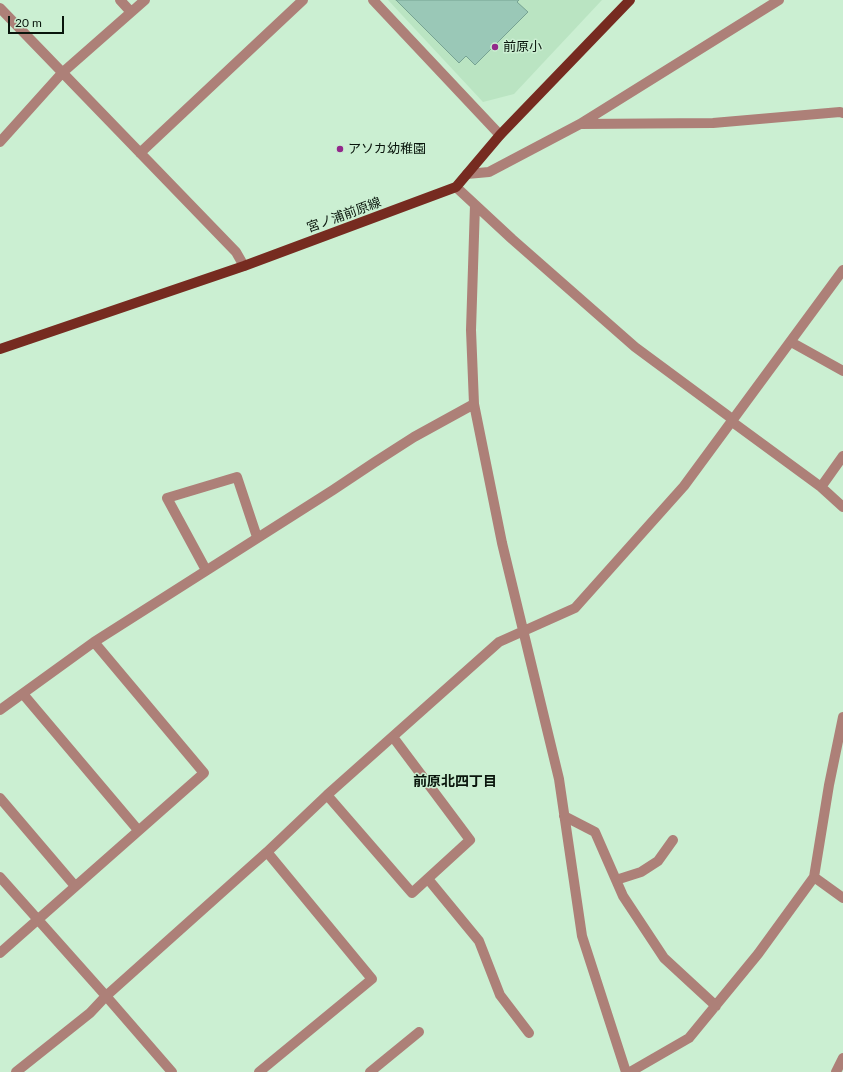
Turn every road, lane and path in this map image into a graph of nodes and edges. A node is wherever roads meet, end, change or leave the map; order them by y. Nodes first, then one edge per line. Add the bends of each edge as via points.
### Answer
1 (120, 0) edge
2 (145, 0) edge
3 (303, 0) edge
4 (373, 0) edge
5 (630, 0) edge
6 (779, 0) edge
7 (0, 8) edge
8 (131, 12) junction
9 (62, 73) junction
10 (843, 113) edge
11 (580, 124) junction
12 (500, 135) junction
13 (0, 142) edge
14 (140, 153) junction
15 (467, 174) junction
16 (456, 187) junction
17 (475, 205) junction
18 (244, 266) junction
19 (843, 270) edge
20 (791, 342) junction
21 (0, 348) edge
22 (843, 370) edge
23 (474, 404) junction
24 (731, 421) junction
25 (843, 456) edge
26 (821, 487) junction
27 (843, 507) edge
28 (257, 538) junction
29 (206, 570) junction
30 (524, 630) junction
31 (94, 642) junction
32 (23, 694) junction
33 (0, 710) edge
34 (843, 716) edge
35 (393, 737) junction
36 (327, 795) junction
37 (0, 798) edge
38 (564, 816) junction
39 (138, 830) junction
40 (673, 840) dead end
41 (266, 852) junction
42 (0, 877) edge
43 (814, 877) junction
44 (428, 879) junction
45 (616, 880) junction
46 (76, 886) junction
47 (843, 898) edge
48 (38, 919) junction
49 (0, 953) edge
50 (106, 996) junction
51 (716, 1006) junction
52 (419, 1032) dead end
53 (529, 1034) dead end
54 (843, 1058) edge
55 (16, 1072) edge
56 (172, 1072) edge
57 (259, 1072) edge
58 (370, 1072) edge
59 (626, 1072) edge
60 (630, 1072) edge
61 (836, 1072) edge

1 - 8 street
2 - 8 street
3 - 14 street
4 - 12 street
5 - 12 main road, 宮ノ浦前原線
6 - 11 street
7 - 9 street
8 - 9 street
9 - 13 street
9 - 14 street
10 - 11 street via 713,123
11 - 15 street via 489,172
12 - 15 main road, 宮ノ浦前原線
14 - 18 street via 236,252
15 - 16 main road, 宮ノ浦前原線
16 - 17 street
16 - 18 main road, 宮ノ浦前原線
17 - 23 street via 471,330
17 - 24 street via 635,347 732,418
18 - 21 main road, 宮ノ浦前原線
19 - 20 street
20 - 22 street
20 - 24 street
23 - 28 street via 414,437
23 - 30 street via 502,543
24 - 26 street
24 - 30 street via 684,486 575,608
25 - 26 street
26 - 27 street
28 - 29 street
28 - 29 street via 237,477 167,498
29 - 31 street
30 - 35 street via 499,642
30 - 38 street via 559,780
31 - 32 street
31 - 39 street via 204,773
32 - 33 street
32 - 39 street
34 - 43 street
35 - 36 street
35 - 44 street via 470,840
36 - 41 street
36 - 44 street via 412,893
37 - 46 street
38 - 45 street via 595,832
38 - 59 street via 582,936
39 - 46 street
40 - 45 street via 658,861 641,872
41 - 50 street
41 - 57 street via 372,979
42 - 48 street
43 - 47 street
43 - 51 street
44 - 53 street via 479,941 500,995
45 - 51 street via 623,896 664,958
46 - 48 street
48 - 49 street
48 - 50 street
50 - 55 street via 90,1013
50 - 56 street
51 - 60 street via 689,1038
52 - 58 street
54 - 61 street

